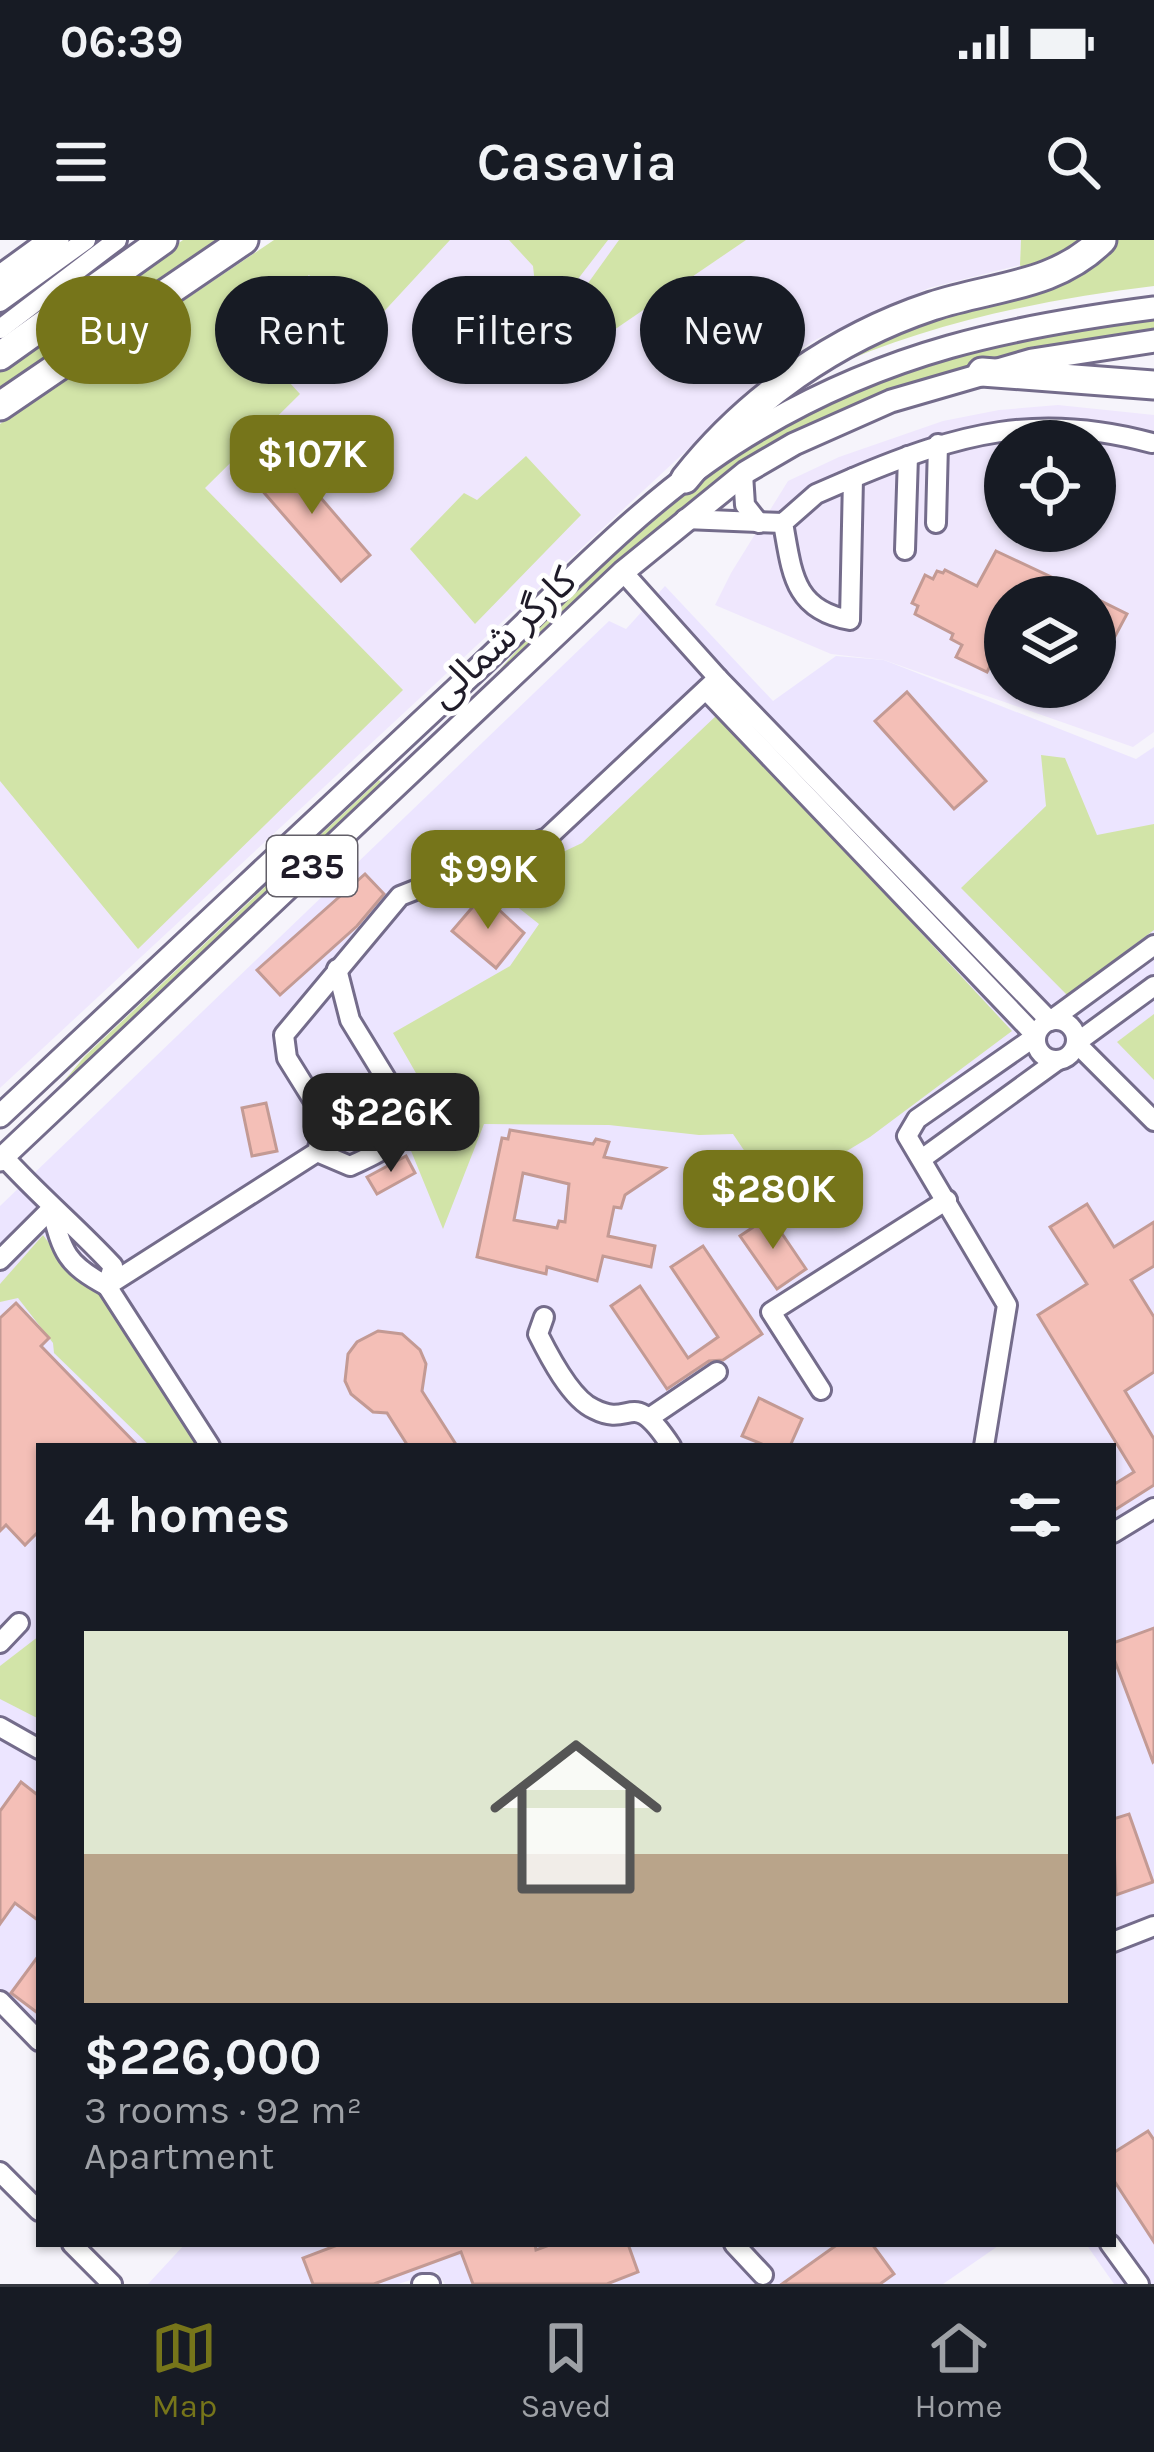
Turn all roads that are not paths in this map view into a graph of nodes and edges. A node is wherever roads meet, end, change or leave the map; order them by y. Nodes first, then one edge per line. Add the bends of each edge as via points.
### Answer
1 (55, 240) edge
2 (86, 240) edge
3 (117, 240) edge
4 (163, 240) edge
5 (244, 240) edge
6 (1102, 240) edge
7 (0, 280) edge
8 (0, 302) edge
9 (1154, 308) edge
10 (0, 328) edge
11 (1154, 341) edge
12 (0, 356) edge
13 (982, 372) junction
14 (1154, 385) edge
15 (0, 406) edge
16 (1152, 443) edge
17 (938, 444) junction
18 (908, 456) junction
19 (743, 474) junction
20 (854, 478) junction
21 (685, 479) junction
22 (685, 519) junction
23 (783, 523) junction
24 (936, 523) dead end
25 (759, 524) junction
26 (905, 550) dead end
27 (623, 572) junction
28 (712, 684) junction
29 (446, 698) junction
30 (467, 719) junction
31 (872, 851) junction
32 (1154, 945) edge
33 (337, 969) junction
34 (1154, 986) edge
35 (1050, 1021) junction
36 (1036, 1036) junction
37 (1076, 1043) junction
38 (1058, 1060) junction
39 (0, 1116) edge
40 (1154, 1121) edge
41 (317, 1152) junction
42 (2, 1158) edge
43 (923, 1158) junction
44 (946, 1200) junction
45 (51, 1209) junction
46 (0, 1260) edge
47 (107, 1286) junction
48 (544, 1317) dead end
49 (717, 1372) dead end
50 (820, 1390) dead end
51 (652, 1416) junction
52 (208, 1443) edge
53 (668, 1443) edge
54 (984, 1443) edge
55 (1154, 1508) edge
56 (1116, 1531) edge
57 (19, 1623) dead end
58 (0, 1643) edge
59 (0, 1727) edge
60 (36, 1747) edge
61 (1154, 1926) edge
62 (1116, 1941) edge
63 (0, 2001) edge
64 (36, 2038) edge
65 (0, 2172) edge
66 (36, 2208) edge
67 (75, 2247) edge
68 (737, 2247) edge
69 (1112, 2247) edge
70 (763, 2275) dead end
71 (112, 2284) edge
72 (1139, 2284) edge

1 - 7 highway
2 - 8 street
3 - 10 street
4 - 12 highway
5 - 15 highway
6 - 21 highway via 1054,275 937,304 848,344 740,416
9 - 21 main road, کارگر شمالی / 235 via 1000,331 905,358 758,428
11 - 13 main road, کارگر شمالی / 235
13 - 14 highway
13 - 19 main road, کارگر شمالی / 235 via 844,421
16 - 17 street via 1101,429 1017,428
17 - 18 street
17 - 24 street
18 - 20 street
18 - 26 street
19 - 22 main road, کارگر شمالی / 235
19 - 25 street via 745,505
20 - 23 street via 816,494
20 - 23 street via 850,620 825,616 794,585
21 - 29 main road, کارگر شمالی / 235
22 - 25 street
22 - 27 main road, کارگر شمالی / 235
23 - 25 street
27 - 28 street
27 - 30 main road, کارگر شمالی / 235
28 - 31 street
28 - 33 street via 554,834 400,896
29 - 30 main road
29 - 39 main road, کارگر شمالی / 235
30 - 42 main road, کارگر شمالی / 235
31 - 35 street
31 - 36 street
32 - 35 street
33 - 41 street via 284,1035 286,1058 325,1119
33 - 41 street via 350,1020 407,1114 390,1147 350,1166
34 - 37 street
35 - 36 street
35 - 37 street via 1069,1025
36 - 38 street via 1041,1054
36 - 43 street via 917,1119 907,1136
37 - 38 street
37 - 40 street
38 - 43 street
41 - 47 street
42 - 45 street
43 - 44 street
44 - 50 street via 770,1312
44 - 54 street via 1007,1305
45 - 46 street
45 - 47 street via 75,1269
45 - 47 street via 112,1266
47 - 52 street
48 - 51 street via 538,1334 581,1400 602,1412
49 - 51 street
51 - 53 street
55 - 56 street
57 - 58 street
59 - 60 street
61 - 62 street
63 - 64 street
65 - 66 street
67 - 71 street
68 - 70 street
69 - 72 street

